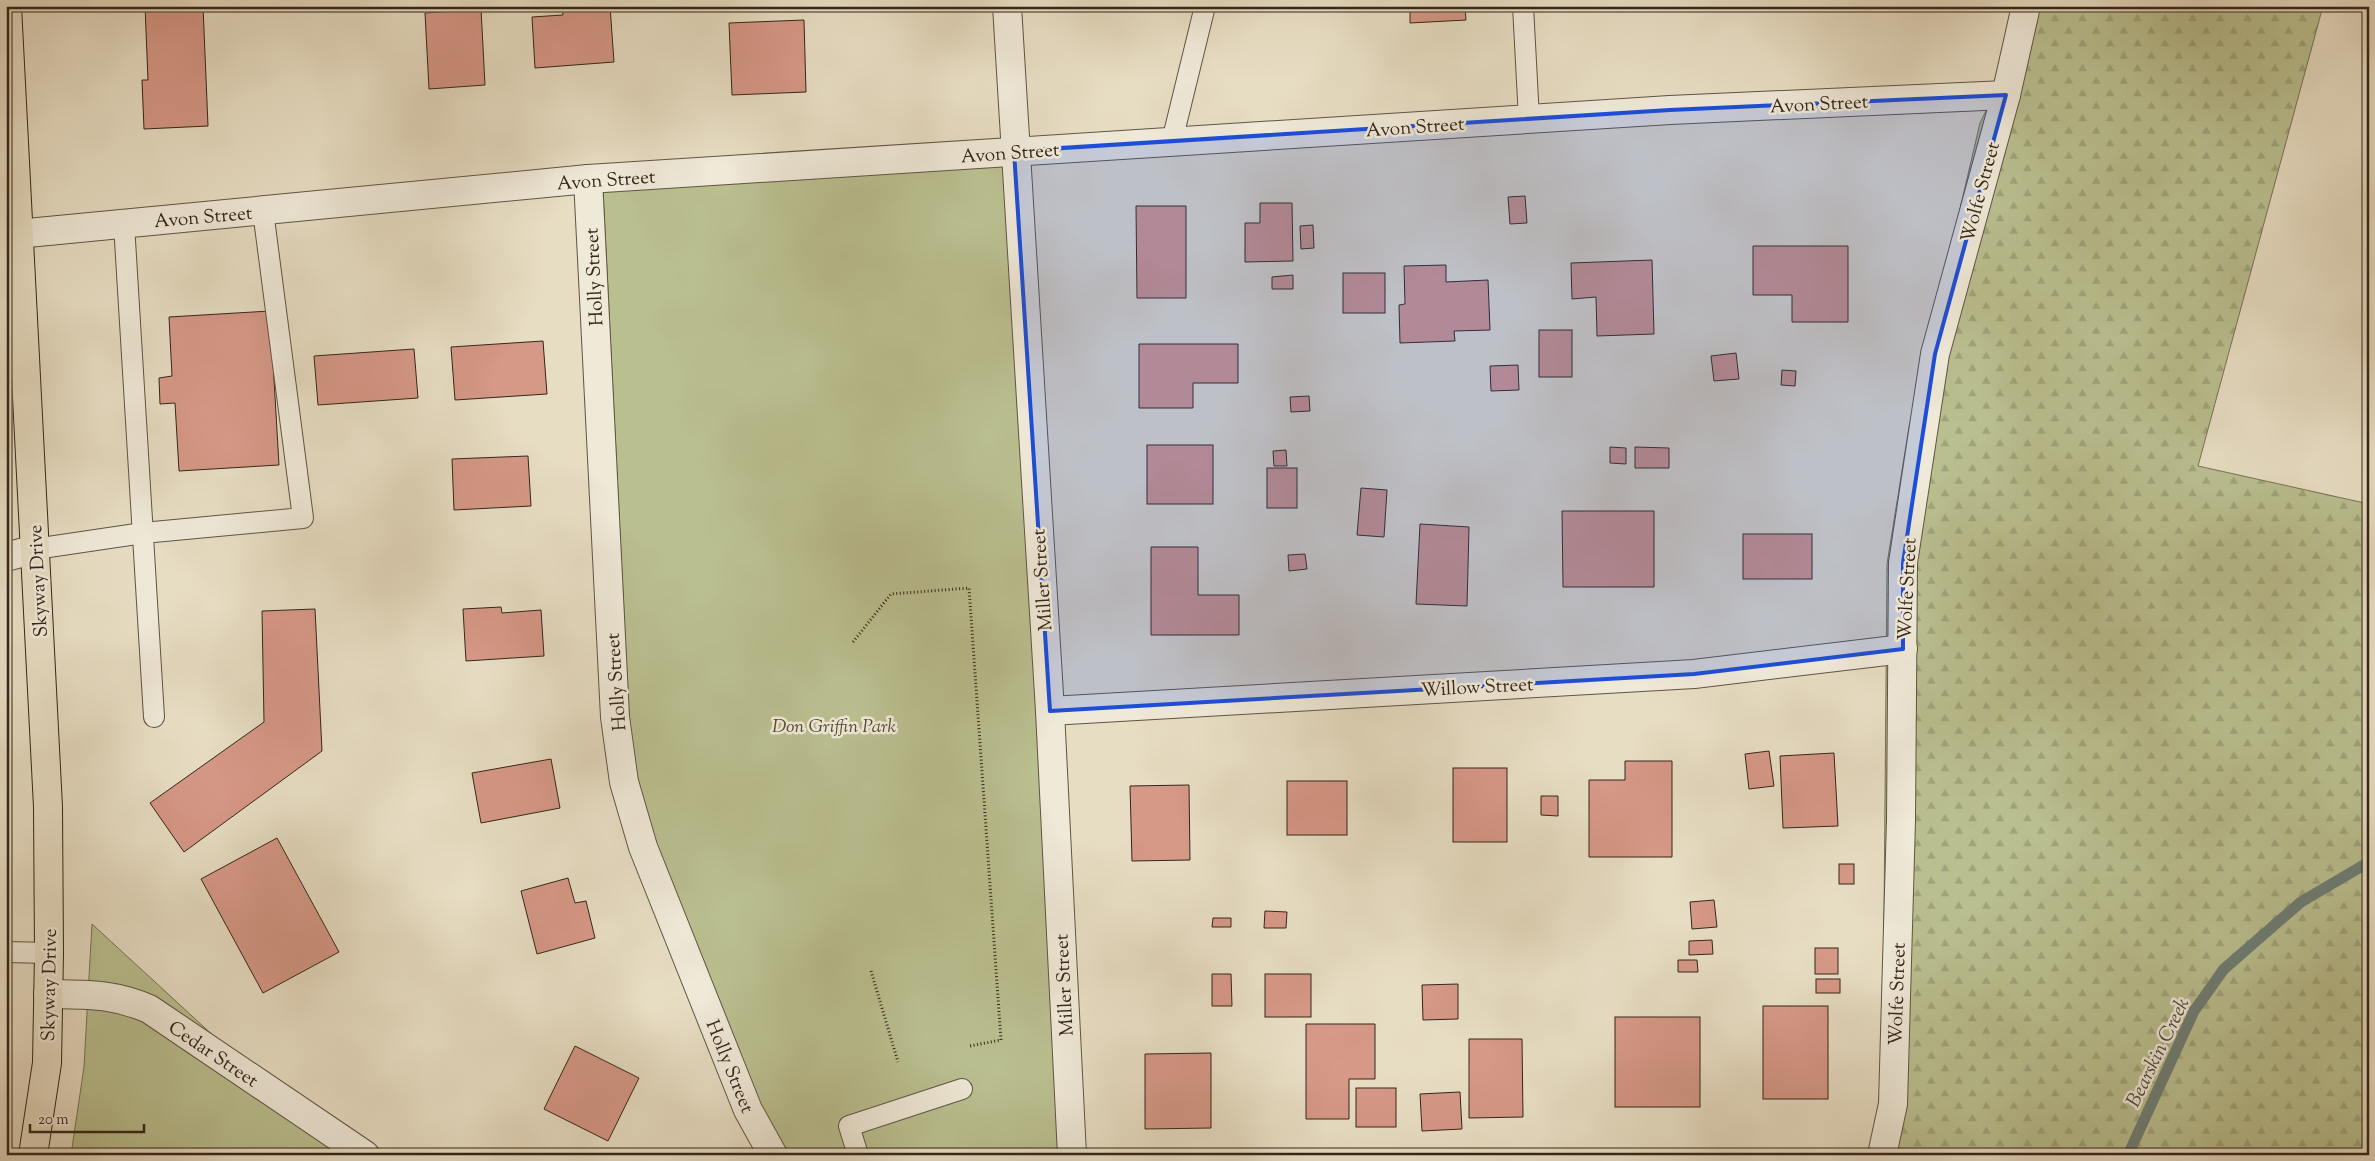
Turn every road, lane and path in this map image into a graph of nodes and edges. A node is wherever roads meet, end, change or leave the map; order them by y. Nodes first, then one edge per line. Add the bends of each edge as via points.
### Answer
1 (1007, 6) edge
2 (1205, 6) edge
3 (1523, 6) edge
4 (2026, 6) edge
5 (7, 7) edge
6 (2006, 94) junction
7 (1529, 119) junction
8 (1172, 141) junction
9 (1014, 151) junction
10 (588, 179) junction
11 (262, 211) junction
12 (124, 224) junction
13 (17, 234) junction
14 (143, 534) junction
15 (35, 549) junction
16 (6, 557) edge
17 (853, 642) dead end
18 (1903, 649) junction
19 (1050, 710) junction
20 (154, 717) dead end
21 (6, 952) edge
22 (49, 953) junction
23 (871, 971) dead end
24 (48, 994) junction
25 (970, 1046) dead end
26 (898, 1062) dead end
27 (962, 1088) dead end
28 (33, 1155) edge
29 (364, 1155) edge
30 (773, 1155) edge
31 (858, 1155) edge
32 (1072, 1155) edge
33 (1882, 1155) edge

1 - 9 street, Miller Street
2 - 8 lane
3 - 7 lane
4 - 6 street, Wolfe Street
5 - 13 main road, Skyway Drive
6 - 7 street, Avon Street
6 - 18 street, Wolfe Street via 1935,354 1903,563
7 - 8 street, Avon Street
8 - 9 street, Avon Street
9 - 10 street, Avon Street
9 - 19 street, Miller Street
10 - 11 street, Avon Street
10 - 30 street, Holly Street via 616,717 624,782 643,847 737,1083
11 - 12 street, Avon Street
11 - 14 lane via 303,518
12 - 13 street, Avon Street
12 - 14 lane
13 - 15 main road, Skyway Drive
14 - 15 lane
14 - 20 lane
15 - 16 street
15 - 22 main road, Skyway Drive via 48,807
17 - 25 path via 891,594 969,588 1001,1040
18 - 19 street, Willow Street via 1694,674
18 - 33 street, Wolfe Street via 1893,1104
19 - 32 street, Miller Street
21 - 22 lane
22 - 24 main road, Skyway Drive
23 - 26 path
24 - 28 main road, Skyway Drive via 46,1063
24 - 29 street, Cedar Street via 117,998 149,1009
27 - 31 lane via 848,1126

